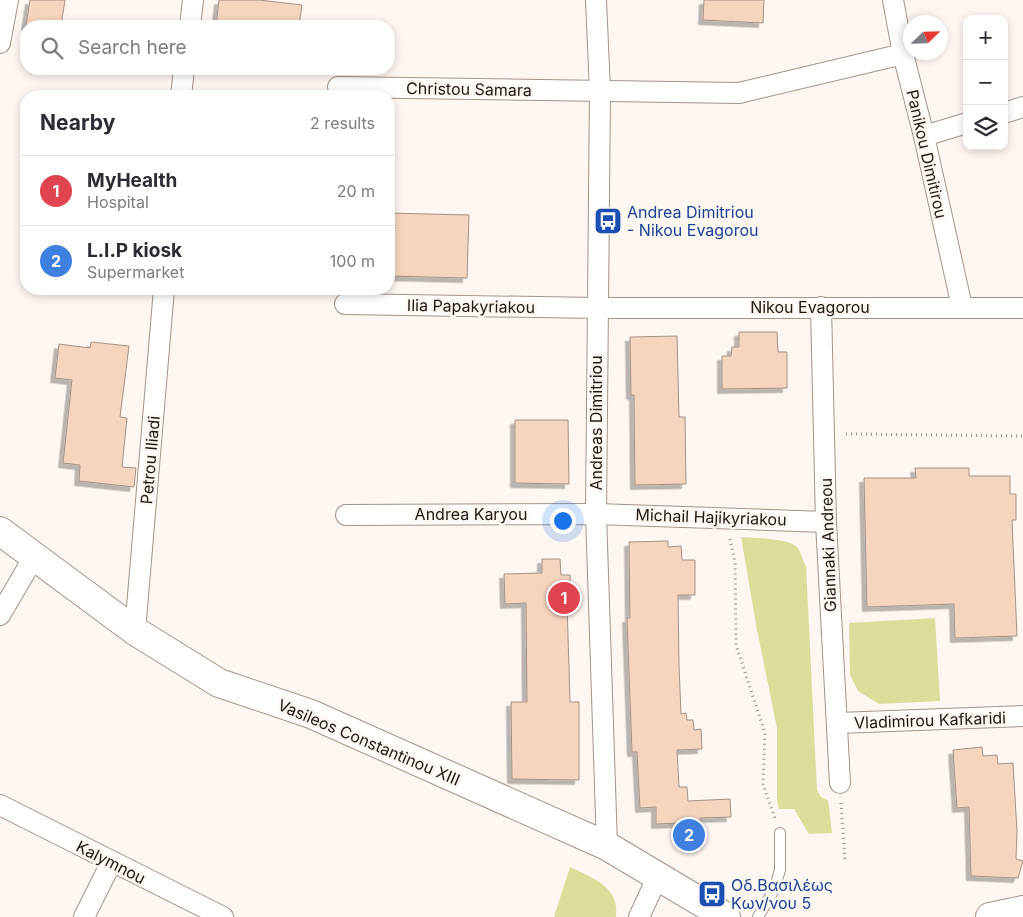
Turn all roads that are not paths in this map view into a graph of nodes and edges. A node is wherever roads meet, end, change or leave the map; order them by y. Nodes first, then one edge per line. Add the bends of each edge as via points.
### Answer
1 (8, 0) edge
2 (193, 0) edge
3 (596, 0) edge
4 (894, 0) edge
5 (191, 20) edge
6 (0, 43) edge
7 (903, 54) joint
8 (905, 60) edge
9 (183, 75) edge
10 (338, 87) dead end
11 (182, 90) edge
12 (600, 91) junction
13 (1023, 107) edge
14 (1008, 112) edge
15 (963, 124) edge
16 (924, 136) junction
17 (164, 295) edge
18 (345, 304) dead end
19 (821, 307) junction
20 (596, 308) junction
21 (962, 308) junction
22 (1023, 308) edge
23 (596, 514) junction
24 (346, 515) dead end
25 (826, 522) junction
26 (0, 531) edge
27 (34, 557) junction
28 (0, 614) edge
29 (136, 631) junction
30 (1023, 716) edge
31 (838, 724) junction
32 (840, 782) road end
33 (0, 804) edge
34 (780, 833) road end
35 (607, 846) junction
36 (111, 863) junction
37 (658, 876) junction
38 (1023, 910) edge
39 (84, 917) edge
40 (222, 917) edge
41 (639, 917) edge
42 (726, 917) edge
43 (758, 917) edge
44 (990, 917) edge

1 - 6 street
2 - 5 street
3 - 12 street, Andreas Dimitriou
4 - 7 street, Panikou Dimitirou
7 - 12 street, Christou Samara via 740,92
8 - 16 street, Panikou Dimitirou
9 - 11 street
10 - 12 street, Christou Samara
12 - 20 street, Andreas Dimitriou
13 - 14 street
15 - 16 street
16 - 21 street, Panikou Dimitirou
17 - 29 street, Petrou Iliadi
18 - 20 street, Ilia Papakyriakou
19 - 20 street, Nikou Evagorou
19 - 21 street, Nikou Evagorou
19 - 25 street, Giannaki Andreou
20 - 23 street, Andreas Dimitriou
21 - 22 street, Nikou Evagorou
23 - 24 street, Andrea Karyou
23 - 25 street, Michail Hajikyriakou
23 - 35 street, Andreas Dimitriou
25 - 31 street, Giannaki Andreou
26 - 27 street, Vasileos Constantinou XIII
27 - 28 street
27 - 29 street, Vasileos Constantinou XIII
29 - 35 street, Vasileos Constantinou XIII via 220,683 311,714
30 - 31 street, Vladimirou Kafkaridi
31 - 32 street, Giannaki Andreou
33 - 36 street, Kalymnou
34 - 43 lane via 780,870 774,890
35 - 37 street, Vasileos Constantinou XIII
36 - 39 street
36 - 40 street, Kalymnou
37 - 41 street
37 - 42 street, Vasileos Constantinou XIII
38 - 44 street

